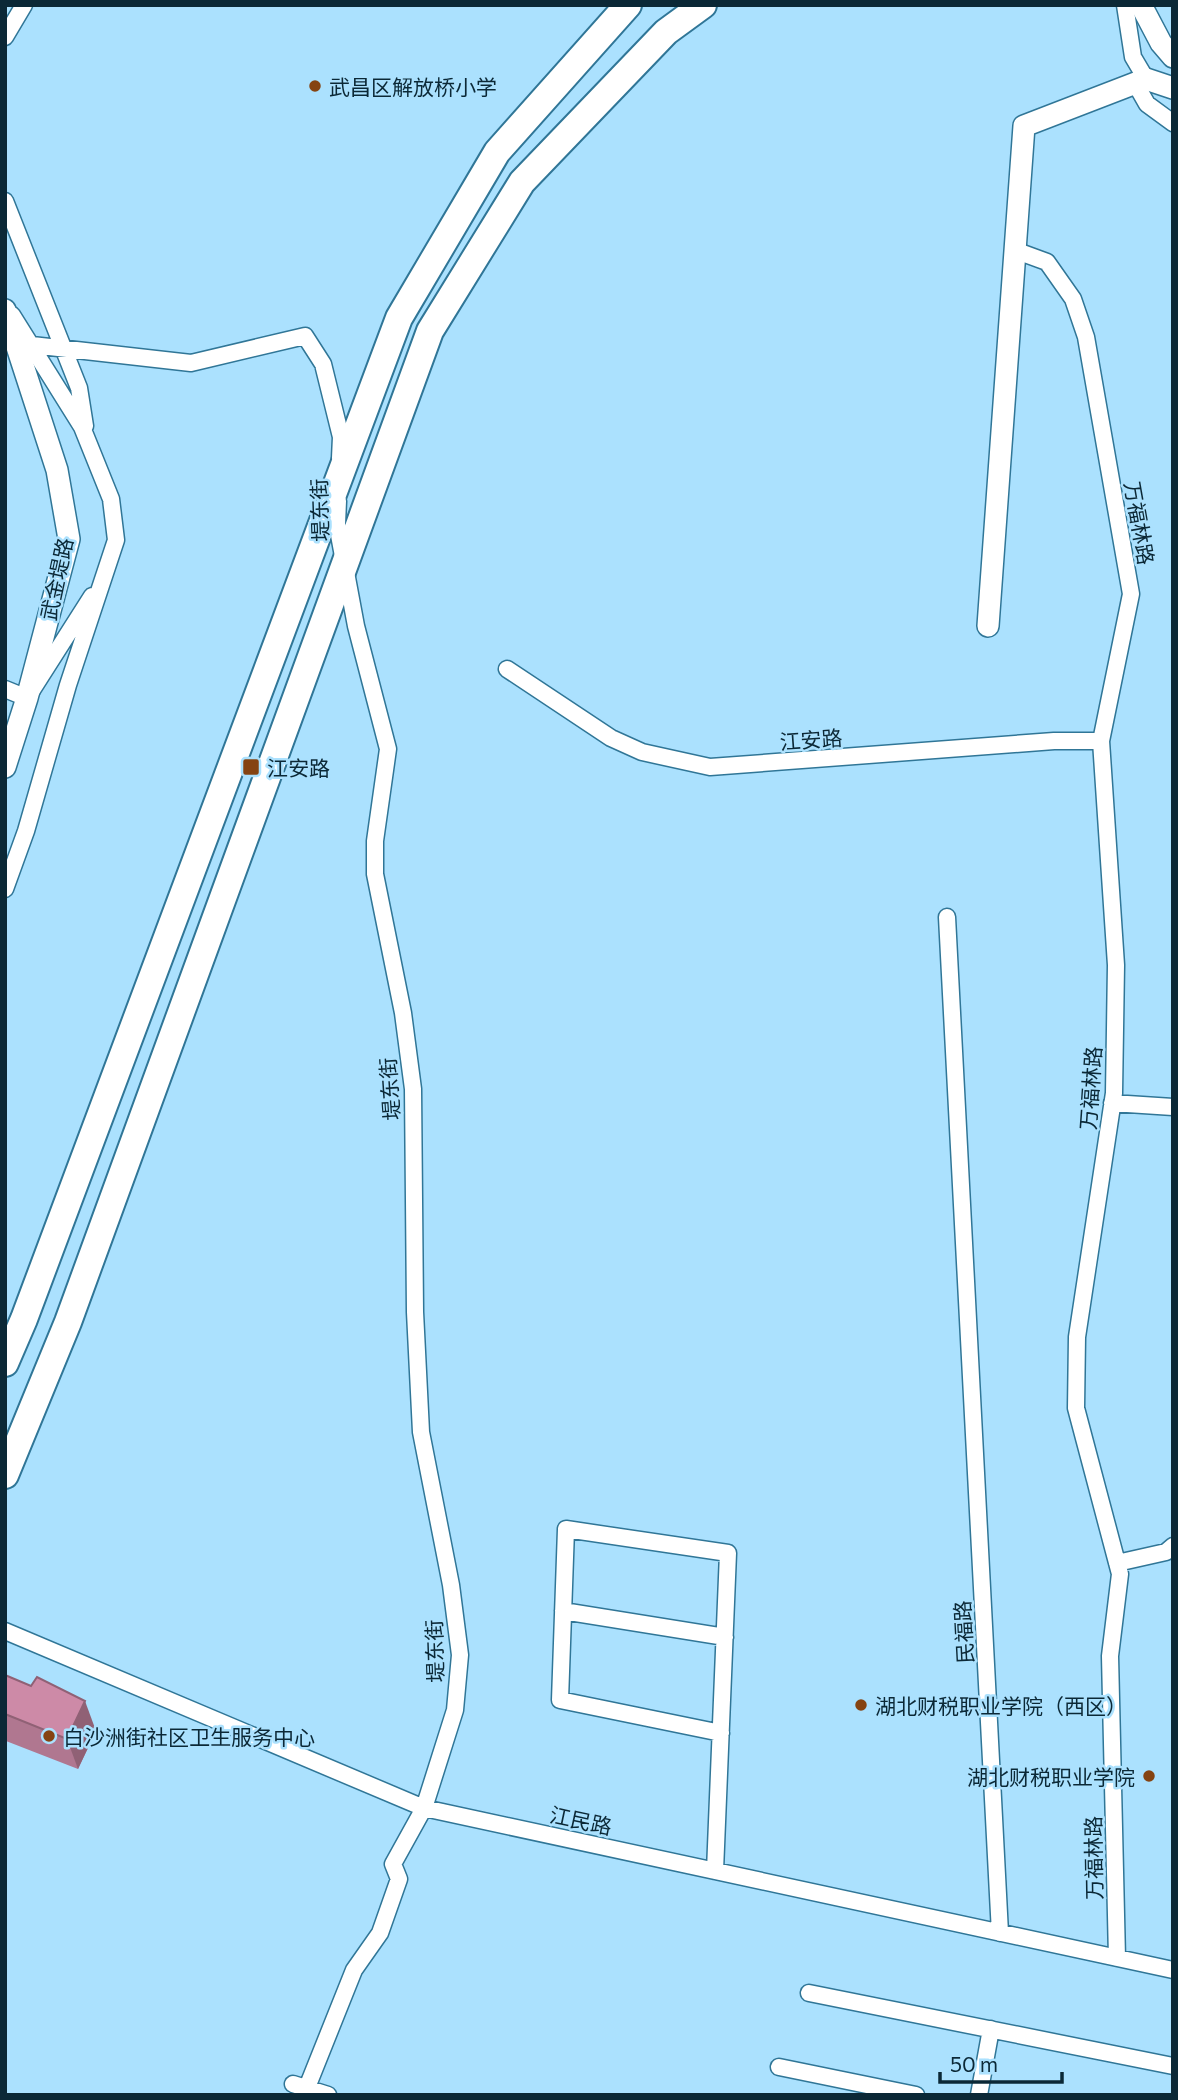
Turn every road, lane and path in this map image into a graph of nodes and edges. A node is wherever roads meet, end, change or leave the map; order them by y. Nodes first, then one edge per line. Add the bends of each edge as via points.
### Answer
1 (24, 5) edge
2 (628, 5) edge
3 (703, 5) edge
4 (1125, 5) edge
5 (1140, 5) edge
6 (5, 37) edge
7 (1173, 57) edge
8 (1140, 81) junction
9 (1173, 88) edge
10 (1173, 123) edge
11 (5, 201) edge
12 (1017, 251) junction
13 (5, 308) edge
14 (32, 345) junction
15 (64, 349) junction
16 (88, 441) junction
17 (339, 479) junction
18 (344, 565) junction
19 (106, 573) junction
20 (988, 626) dead end
21 (507, 669) dead end
22 (5, 689) edge
23 (27, 698) junction
24 (1101, 740) junction
25 (5, 767) edge
26 (5, 889) edge
27 (947, 917) dead end
28 (1112, 1104) junction
29 (1173, 1107) edge
30 (5, 1363) edge
31 (5, 1475) edge
32 (1172, 1551) edge
33 (1117, 1563) junction
34 (563, 1611) junction
35 (5, 1631) edge
36 (724, 1637) junction
37 (721, 1732) junction
38 (424, 1808) junction
39 (715, 1871) junction
40 (1000, 1933) junction
41 (1117, 1958) junction
42 (1173, 1970) edge
43 (809, 1993) dead end
44 (991, 2029) junction
45 (1173, 2066) edge
46 (779, 2067) dead end
47 (301, 2089) edge
48 (328, 2095) edge
49 (916, 2095) edge
50 (979, 2095) edge

1 - 6 street
2 - 17 main road via 497,152 398,318
3 - 18 main road via 666,32 522,182 430,331
4 - 8 street
5 - 7 street
8 - 9 street
8 - 10 street via 1147,104
8 - 12 street via 1024,126
11 - 15 street
12 - 20 street
12 - 24 street, 万福林路 via 1047,262 1073,299 1086,337 1131,594
13 - 14 street
13 - 23 street, 武金堤路 via 57,470 69,539
14 - 15 street, 堤东街
14 - 16 street
15 - 16 street via 79,388
15 - 17 street, 堤东街 via 191,363 305,336 323,364 341,438
16 - 19 street via 111,499 116,540
17 - 18 street, 堤东街 via 337,524
17 - 30 main road
18 - 31 main road via 68,1322
18 - 38 street, 堤东街 via 388,749 375,874 413,1088 421,1432 460,1655 455,1710
19 - 23 street
19 - 26 street
21 - 24 street, 江安路 via 642,752 710,767
22 - 23 street
23 - 25 street, 武金堤路
24 - 28 street, 万福林路 via 1116,965
27 - 40 street, 民福路
28 - 29 street
28 - 33 street, 万福林路 via 1077,1337 1076,1408
32 - 33 street
33 - 41 street, 万福林路 via 1120,1574 1110,1656
34 - 36 street
34 - 36 street via 566,1529 728,1553
34 - 37 street via 560,1700
35 - 38 street, 江民路
36 - 37 street
37 - 39 street
38 - 39 street, 江民路
38 - 47 street, 堤东街 via 393,1864 398,1879 380,1934 354,1970
39 - 40 street, 江民路
40 - 41 street, 江民路
41 - 42 street, 江民路
43 - 44 street
44 - 45 street
44 - 50 street
46 - 49 street
47 - 48 street

